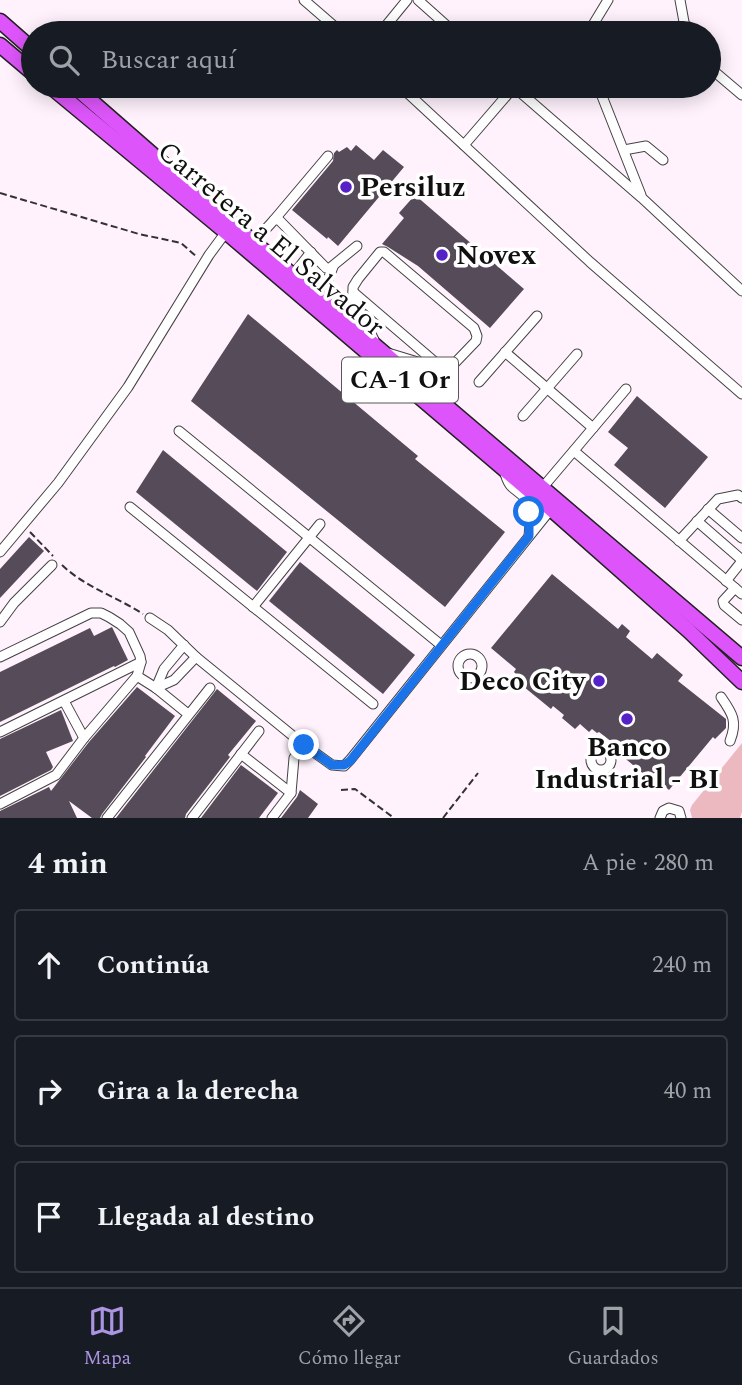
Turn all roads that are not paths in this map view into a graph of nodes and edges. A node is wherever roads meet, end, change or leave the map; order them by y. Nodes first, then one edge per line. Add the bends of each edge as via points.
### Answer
1 (304, 0) edge
2 (407, 0) edge
3 (418, 0) edge
4 (608, 0) edge
5 (680, 0) edge
6 (0, 21) edge
7 (328, 21) edge
8 (390, 21) edge
9 (441, 21) edge
10 (595, 21) edge
11 (684, 21) edge
12 (0, 30) edge
13 (21, 39) edge
14 (0, 44) edge
15 (21, 48) edge
16 (0, 58) edge
17 (21, 62) edge
18 (21, 73) edge
19 (721, 77) edge
20 (742, 95) edge
21 (57, 98) edge
22 (65, 98) edge
23 (83, 98) edge
24 (88, 98) edge
25 (413, 98) edge
26 (504, 98) edge
27 (526, 98) edge
28 (603, 98) edge
29 (118, 124) junction
30 (119, 142) junction
31 (464, 145) junction
32 (624, 150) junction
33 (328, 156) dead end
34 (663, 160) dead end
35 (642, 198) junction
36 (274, 220) junction
37 (226, 232) junction
38 (254, 242) junction
39 (357, 246) dead end
40 (311, 252) junction
41 (333, 267) junction
42 (293, 275) junction
43 (742, 291) edge
44 (353, 292) junction
45 (315, 293) junction
46 (537, 316) dead end
47 (381, 349) junction
48 (505, 352) junction
49 (577, 354) dead end
50 (444, 370) junction
51 (479, 382) dead end
52 (548, 389) junction
53 (626, 389) dead end
54 (742, 394) edge
55 (523, 416) dead end
56 (593, 428) junction
57 (179, 431) dead end
58 (574, 451) junction
59 (503, 468) junction
60 (542, 487) junction
61 (742, 498) edge
62 (130, 508) dead end
63 (551, 509) junction
64 (708, 509) junction
65 (697, 521) junction
66 (320, 524) dead end
67 (529, 536) junction
68 (309, 537) junction
69 (742, 538) edge
70 (679, 541) junction
71 (0, 552) edge
72 (742, 561) edge
73 (56, 563) road end
74 (726, 581) junction
75 (738, 591) edge
76 (253, 607) junction
77 (150, 618) road end
78 (742, 620) edge
79 (0, 622) edge
80 (184, 645) junction
81 (441, 645) junction
82 (0, 657) edge
83 (196, 657) junction
84 (742, 658) edge
85 (141, 662) junction
86 (729, 670) junction
87 (137, 676) junction
88 (742, 682) edge
89 (156, 688) junction
90 (209, 688) dead end
91 (721, 696) dead end
92 (742, 697) edge
93 (64, 701) junction
94 (373, 704) dead end
95 (188, 714) junction
96 (259, 731) dead end
97 (0, 732) edge
98 (84, 738) junction
99 (730, 741) dead end
100 (304, 745) junction
101 (241, 754) junction
102 (291, 793) junction
103 (0, 803) edge
104 (107, 818) edge
105 (192, 818) edge
106 (272, 818) edge
107 (660, 818) edge
108 (681, 818) edge

1 - 7 street
2 - 8 street
3 - 9 street
4 - 10 street
5 - 11 street
6 - 13 highway
12 - 15 highway
14 - 17 highway
16 - 18 highway
19 - 20 street
21 - 30 highway
22 - 30 highway, Carretera a El Salvador / CA-1 Or
23 - 29 highway
24 - 29 highway, Carretera a El Salvador / CA-1 Or
25 - 31 street
26 - 31 street
27 - 35 street
28 - 32 street
29 - 38 highway, Carretera a El Salvador / CA-1 Or
30 - 37 highway, Carretera a El Salvador / CA-1 Or
31 - 54 street
32 - 34 street via 646,146
32 - 35 street
33 - 36 street
35 - 43 street
36 - 38 street
36 - 40 street
37 - 59 highway, Carretera a El Salvador / CA-1 Or
37 - 71 street via 128,387 58,483
38 - 42 highway, Carretera a El Salvador / CA-1 Or
39 - 41 street
40 - 41 street via 326,268
40 - 42 street
41 - 45 street
42 - 45 highway, Carretera a El Salvador / CA-1 Or
44 - 47 street
44 - 50 street
44 - 50 street via 358,279 384,252 474,328 476,341
45 - 47 highway, Carretera a El Salvador / CA-1 Or
46 - 48 street
47 - 50 street
47 - 60 highway, Carretera a El Salvador / CA-1 Or
48 - 51 street
48 - 52 street
49 - 52 street
52 - 55 street
52 - 56 street
53 - 56 street
56 - 58 street
57 - 68 street
58 - 60 street
58 - 70 street
59 - 63 highway, Carretera a El Salvador / CA-1 Or
59 - 67 street via 507,484 527,501
60 - 84 highway, Carretera a El Salvador / CA-1 Or
61 - 64 street via 720,498
62 - 76 street
63 - 67 street
63 - 86 highway, Carretera a El Salvador / CA-1 Or
64 - 65 street
64 - 69 street
65 - 70 street
65 - 72 street
66 - 68 street
67 - 81 street
68 - 76 street
68 - 81 street
70 - 74 street
72 - 74 street
73 - 79 street
74 - 75 street
75 - 78 street via 725,598 724,605
76 - 94 street
77 - 80 street
80 - 83 street
80 - 89 street via 164,669
81 - 100 street via 350,761 332,765
82 - 85 street via 91,613 101,613 125,628
83 - 89 street via 174,680
83 - 100 street
85 - 87 street
85 - 93 street
86 - 88 highway, Carretera a El Salvador / CA-1 Or
86 - 92 highway
87 - 89 street
87 - 98 street
89 - 95 street
90 - 95 street
91 - 99 street via 734,723
93 - 97 street
93 - 98 street
95 - 104 street
96 - 101 street
98 - 103 street via 55,775
100 - 102 street via 294,758
101 - 102 street
101 - 105 street
102 - 106 street
107 - 108 street via 669,808 679,811

